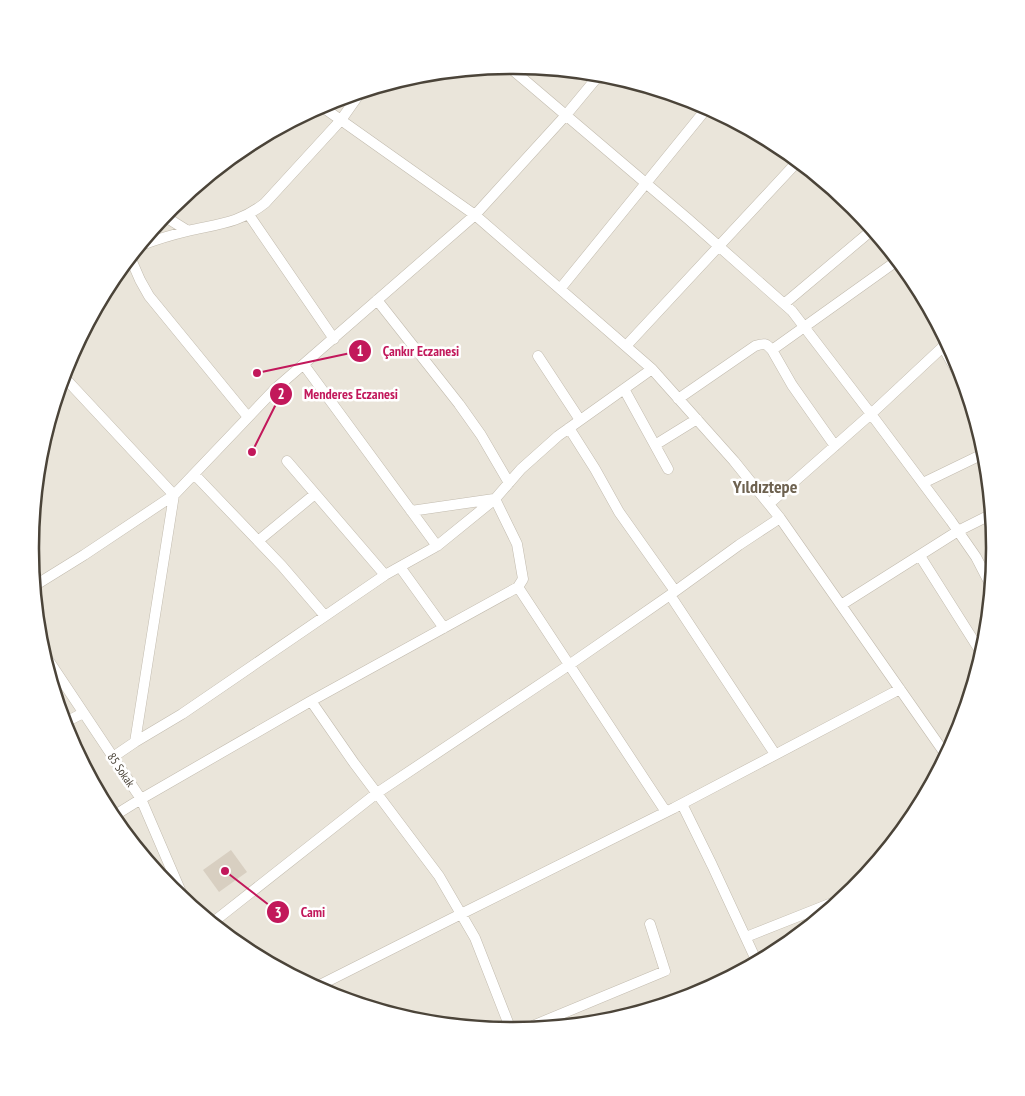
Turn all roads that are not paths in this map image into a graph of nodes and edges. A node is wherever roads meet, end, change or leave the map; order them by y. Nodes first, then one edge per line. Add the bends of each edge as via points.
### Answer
1 (518, 74) edge
2 (594, 81) edge
3 (354, 101) edge
4 (328, 111) edge
5 (703, 114) edge
6 (566, 115) junction
7 (341, 120) junction
8 (793, 166) edge
9 (646, 183) junction
10 (249, 215) junction
11 (475, 215) junction
12 (171, 220) edge
13 (188, 231) junction
14 (867, 234) edge
15 (151, 242) edge
16 (719, 246) junction
17 (133, 265) edge
18 (891, 265) edge
19 (560, 289) junction
20 (377, 300) junction
21 (784, 304) junction
22 (804, 327) junction
23 (334, 338) junction
24 (626, 346) junction
25 (942, 348) edge
26 (772, 350) junction
27 (538, 356) dead end
28 (304, 364) junction
29 (652, 369) junction
30 (69, 383) edge
31 (624, 389) junction
32 (678, 398) junction
33 (871, 414) junction
34 (248, 417) junction
35 (697, 419) junction
36 (580, 420) junction
37 (569, 428) junction
38 (655, 445) junction
39 (835, 446) junction
40 (977, 457) edge
41 (287, 461) dead end
42 (668, 469) dead end
43 (194, 474) junction
44 (509, 483) junction
45 (923, 483) junction
46 (315, 494) junction
47 (174, 495) junction
48 (495, 499) junction
49 (768, 504) junction
50 (411, 511) junction
51 (985, 517) edge
52 (780, 518) junction
53 (958, 531) junction
54 (258, 541) junction
55 (436, 546) junction
56 (920, 556) junction
57 (400, 567) junction
58 (385, 575) junction
59 (985, 575) edge
60 (40, 582) edge
61 (518, 587) junction
62 (673, 593) junction
63 (841, 606) junction
64 (325, 616) junction
65 (444, 628) junction
66 (976, 644) edge
67 (569, 665) junction
68 (55, 670) edge
69 (900, 689) junction
70 (311, 701) junction
71 (83, 713) junction
72 (71, 719) edge
73 (135, 742) junction
74 (941, 748) edge
75 (776, 754) junction
76 (113, 757) junction
77 (377, 793) junction
78 (140, 799) junction
79 (682, 804) junction
80 (120, 812) edge
81 (666, 812) junction
82 (176, 881) edge
83 (821, 907) edge
84 (461, 914) junction
85 (218, 919) edge
86 (650, 924) dead end
87 (746, 937) junction
88 (754, 955) edge
89 (324, 983) edge
90 (545, 1021) edge
91 (508, 1022) edge

1 - 6 street
2 - 6 street
3 - 7 street
4 - 7 street
5 - 9 street
6 - 9 street
6 - 11 street
7 - 10 street via 265,203
7 - 11 street
8 - 16 street
9 - 16 street
9 - 19 street
10 - 13 street
10 - 23 street
11 - 19 street
11 - 20 street
12 - 13 street
13 - 15 street
14 - 21 street
16 - 21 street
16 - 24 street
17 - 34 street via 149,296
18 - 22 street
19 - 24 street
20 - 23 street
20 - 44 street via 459,404
21 - 22 street
22 - 26 street
22 - 33 street
23 - 28 street
24 - 29 street
25 - 33 street
26 - 32 street via 767,344 755,346
26 - 39 street
27 - 36 street
28 - 34 street
28 - 50 street
29 - 31 street
29 - 32 street
30 - 47 street
31 - 36 street
31 - 38 street
32 - 35 street
33 - 39 street
33 - 45 street
34 - 43 street
35 - 38 street
35 - 49 street
36 - 37 street
37 - 44 street
37 - 62 street
38 - 42 street
39 - 49 street
40 - 45 street
41 - 46 street
43 - 47 street
43 - 54 street
44 - 48 street
45 - 53 street
46 - 54 street
46 - 58 street
47 - 60 street
47 - 73 street
48 - 50 street
48 - 55 street
48 - 61 street via 517,544 523,580
49 - 52 street
50 - 55 street
51 - 53 street
52 - 62 street
52 - 63 street
53 - 56 street
53 - 59 street
54 - 64 street
55 - 57 street
56 - 63 street
56 - 66 street
57 - 58 street
57 - 65 street
58 - 64 street
61 - 65 street
61 - 67 street
62 - 67 street
62 - 75 street
63 - 69 street
64 - 73 street via 182,714
65 - 70 street
67 - 77 street
67 - 81 street
68 - 71 street, 85 Sokak
69 - 74 street
69 - 75 street
70 - 77 street
70 - 78 street
71 - 72 street
71 - 76 street, 85 Sokak
73 - 76 street
75 - 79 street
76 - 78 street, 85 Sokak
77 - 84 street via 439,876
77 - 85 street
78 - 80 street
78 - 82 street, 85 Sokak
79 - 81 street
79 - 87 street
81 - 84 street
83 - 87 street
84 - 89 street
84 - 91 street via 475,938
86 - 90 street via 665,971
87 - 88 street

